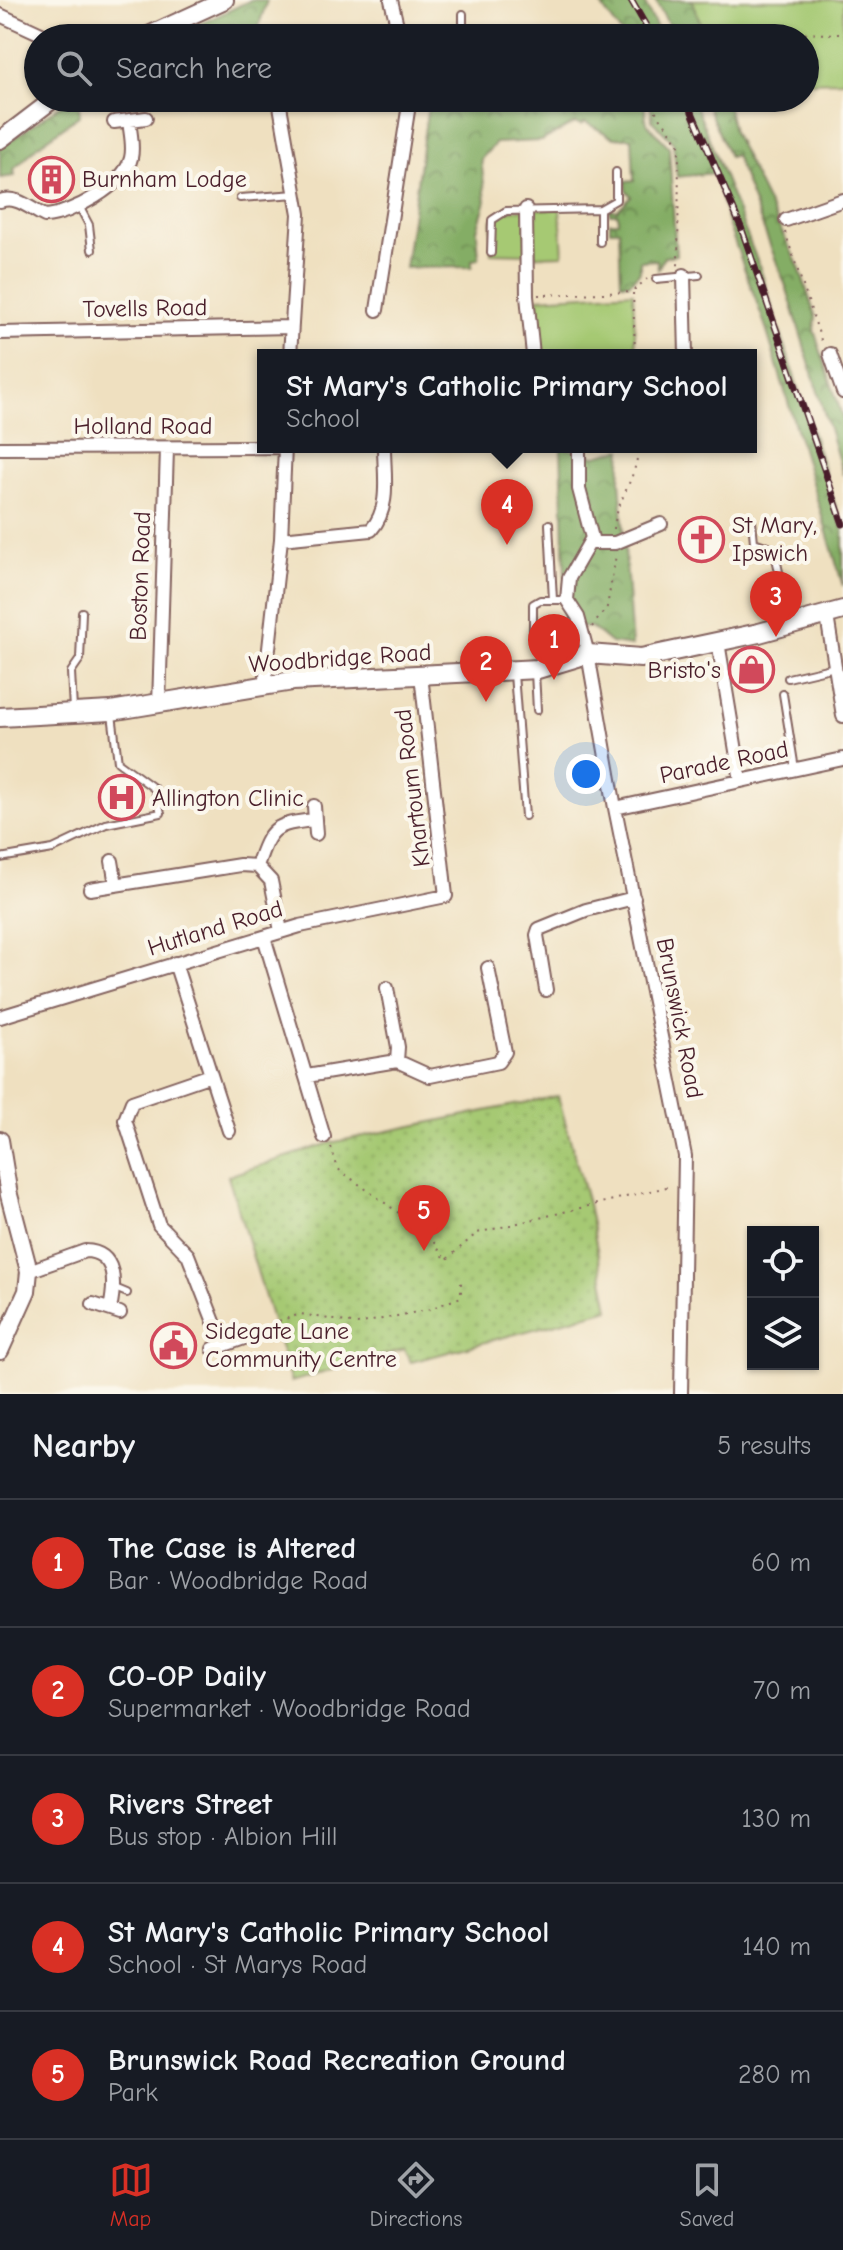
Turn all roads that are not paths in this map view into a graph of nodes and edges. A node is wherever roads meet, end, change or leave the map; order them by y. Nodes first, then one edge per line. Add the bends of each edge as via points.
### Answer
1 (391, 0) edge
2 (216, 1) edge
3 (463, 14) dead end
4 (0, 15) edge
5 (170, 24) edge
6 (397, 24) edge
7 (463, 24) edge
8 (24, 26) edge
9 (37, 112) edge
10 (281, 112) edge
11 (408, 112) edge
12 (146, 118) dead end
13 (129, 120) junction
14 (114, 122) dead end
15 (0, 140) edge
16 (616, 172) dead end
17 (296, 194) junction
18 (240, 198) dead end
19 (843, 200) edge
20 (0, 201) edge
21 (79, 206) junction
22 (526, 209) junction
23 (600, 209) junction
24 (786, 220) road end
25 (600, 242) dead end
26 (92, 250) dead end
27 (491, 253) dead end
28 (684, 275) junction
29 (699, 275) dead end
30 (656, 279) road end
31 (377, 310) dead end
32 (291, 327) junction
33 (0, 333) edge
34 (290, 349) edge
35 (532, 349) edge
36 (686, 349) edge
37 (830, 354) road end
38 (843, 392) edge
39 (257, 447) edge
40 (0, 448) edge
41 (167, 449) junction
42 (285, 453) edge
43 (384, 453) edge
44 (583, 453) edge
45 (752, 521) dead end
46 (549, 524) dead end
47 (661, 524) dead end
48 (281, 539) junction
49 (590, 543) junction
50 (553, 600) junction
51 (567, 600) junction
52 (82, 612) dead end
53 (835, 613) edge
54 (791, 626) junction
55 (718, 642) junction
56 (533, 643) dead end
57 (588, 654) junction
58 (835, 667) junction
59 (535, 669) junction
60 (514, 670) junction
61 (421, 675) junction
62 (788, 678) dead end
63 (265, 685) junction
64 (783, 694) dead end
65 (159, 705) junction
66 (537, 710) dead end
67 (111, 711) junction
68 (73, 714) junction
69 (843, 716) edge
70 (0, 717) edge
71 (843, 759) edge
72 (795, 769) junction
73 (741, 781) junction
74 (615, 808) junction
75 (525, 816) dead end
76 (316, 834) dead end
77 (0, 858) edge
78 (112, 861) dead end
79 (257, 866) junction
80 (116, 885) junction
81 (90, 889) dead end
82 (446, 896) joint
83 (634, 898) junction
84 (281, 931) junction
85 (264, 937) junction
86 (175, 963) junction
87 (488, 968) dead end
88 (387, 988) dead end
89 (546, 990) dead end
90 (0, 1017) edge
91 (397, 1061) junction
92 (211, 1075) junction
93 (307, 1076) junction
94 (229, 1131) dead end
95 (324, 1137) road end
96 (0, 1140) edge
97 (29, 1271) junction
98 (93, 1304) dead end
99 (247, 1337) road end
100 (0, 1351) edge
101 (681, 1394) edge

1 - 6 street
2 - 5 street
3 - 7 lane
4 - 8 street
9 - 15 street
10 - 17 street
11 - 31 street
12 - 13 street
13 - 14 street
13 - 21 street via 128,167
16 - 23 lane via 616,200
17 - 18 lane
17 - 32 street
19 - 24 street
20 - 21 street via 24,203 45,216
21 - 26 lane via 89,225
22 - 23 lane
22 - 27 lane via 506,211 492,220
22 - 35 street
23 - 25 lane
28 - 29 lane
28 - 30 lane
28 - 36 street
32 - 33 street, Tovells Road
32 - 34 street
37 - 38 street
39 - 41 street, Holland Road
40 - 41 street, Holland Road
41 - 65 street, Boston Road
42 - 48 street
43 - 48 street via 384,505 371,530
44 - 49 street via 579,489 592,531
45 - 54 lane via 754,542 774,549
46 - 50 lane
47 - 49 street via 615,543
48 - 63 street
49 - 51 street via 569,578
50 - 51 lane
50 - 56 lane via 533,604
51 - 57 street, Brunswick Road
52 - 68 lane via 80,659 71,672
53 - 54 main road
53 - 58 street
54 - 55 main road
55 - 57 main road via 641,658
55 - 73 street
57 - 59 main road, Woodbridge Road
57 - 74 street, Brunswick Road
58 - 62 lane
58 - 69 street
59 - 60 main road, Woodbridge Road
59 - 66 lane
60 - 61 main road, Woodbridge Road
60 - 75 lane
61 - 63 main road, Woodbridge Road
61 - 82 street, Khartoum Road
63 - 65 main road, Woodbridge Road
64 - 72 lane
65 - 67 main road, Woodbridge Road
67 - 68 main road, Woodbridge Road
67 - 77 lane via 118,762 155,789 161,813 106,824 53,849
68 - 70 main road, Woodbridge Road
71 - 72 street, Parade Road
72 - 73 street, Parade Road
73 - 74 street, Parade Road
74 - 83 street, Brunswick Road
76 - 79 street via 314,813 275,827
78 - 80 street
79 - 80 street
79 - 84 street via 271,881
80 - 81 street
82 - 84 street, Hutland Road
83 - 89 street via 539,929
83 - 101 street, Brunswick Road via 685,1156
84 - 85 street, Hutland Road
85 - 86 street, Hutland Road
85 - 93 street
86 - 90 street, Hutland Road
86 - 92 street
87 - 91 street via 503,1057 430,1076
88 - 91 street
91 - 93 street
92 - 94 street
92 - 99 street via 132,1102 125,1120 159,1225 188,1255 218,1347
93 - 95 street
96 - 97 street
97 - 98 street via 94,1251 107,1260 121,1291 115,1311
97 - 100 street via 27,1291

